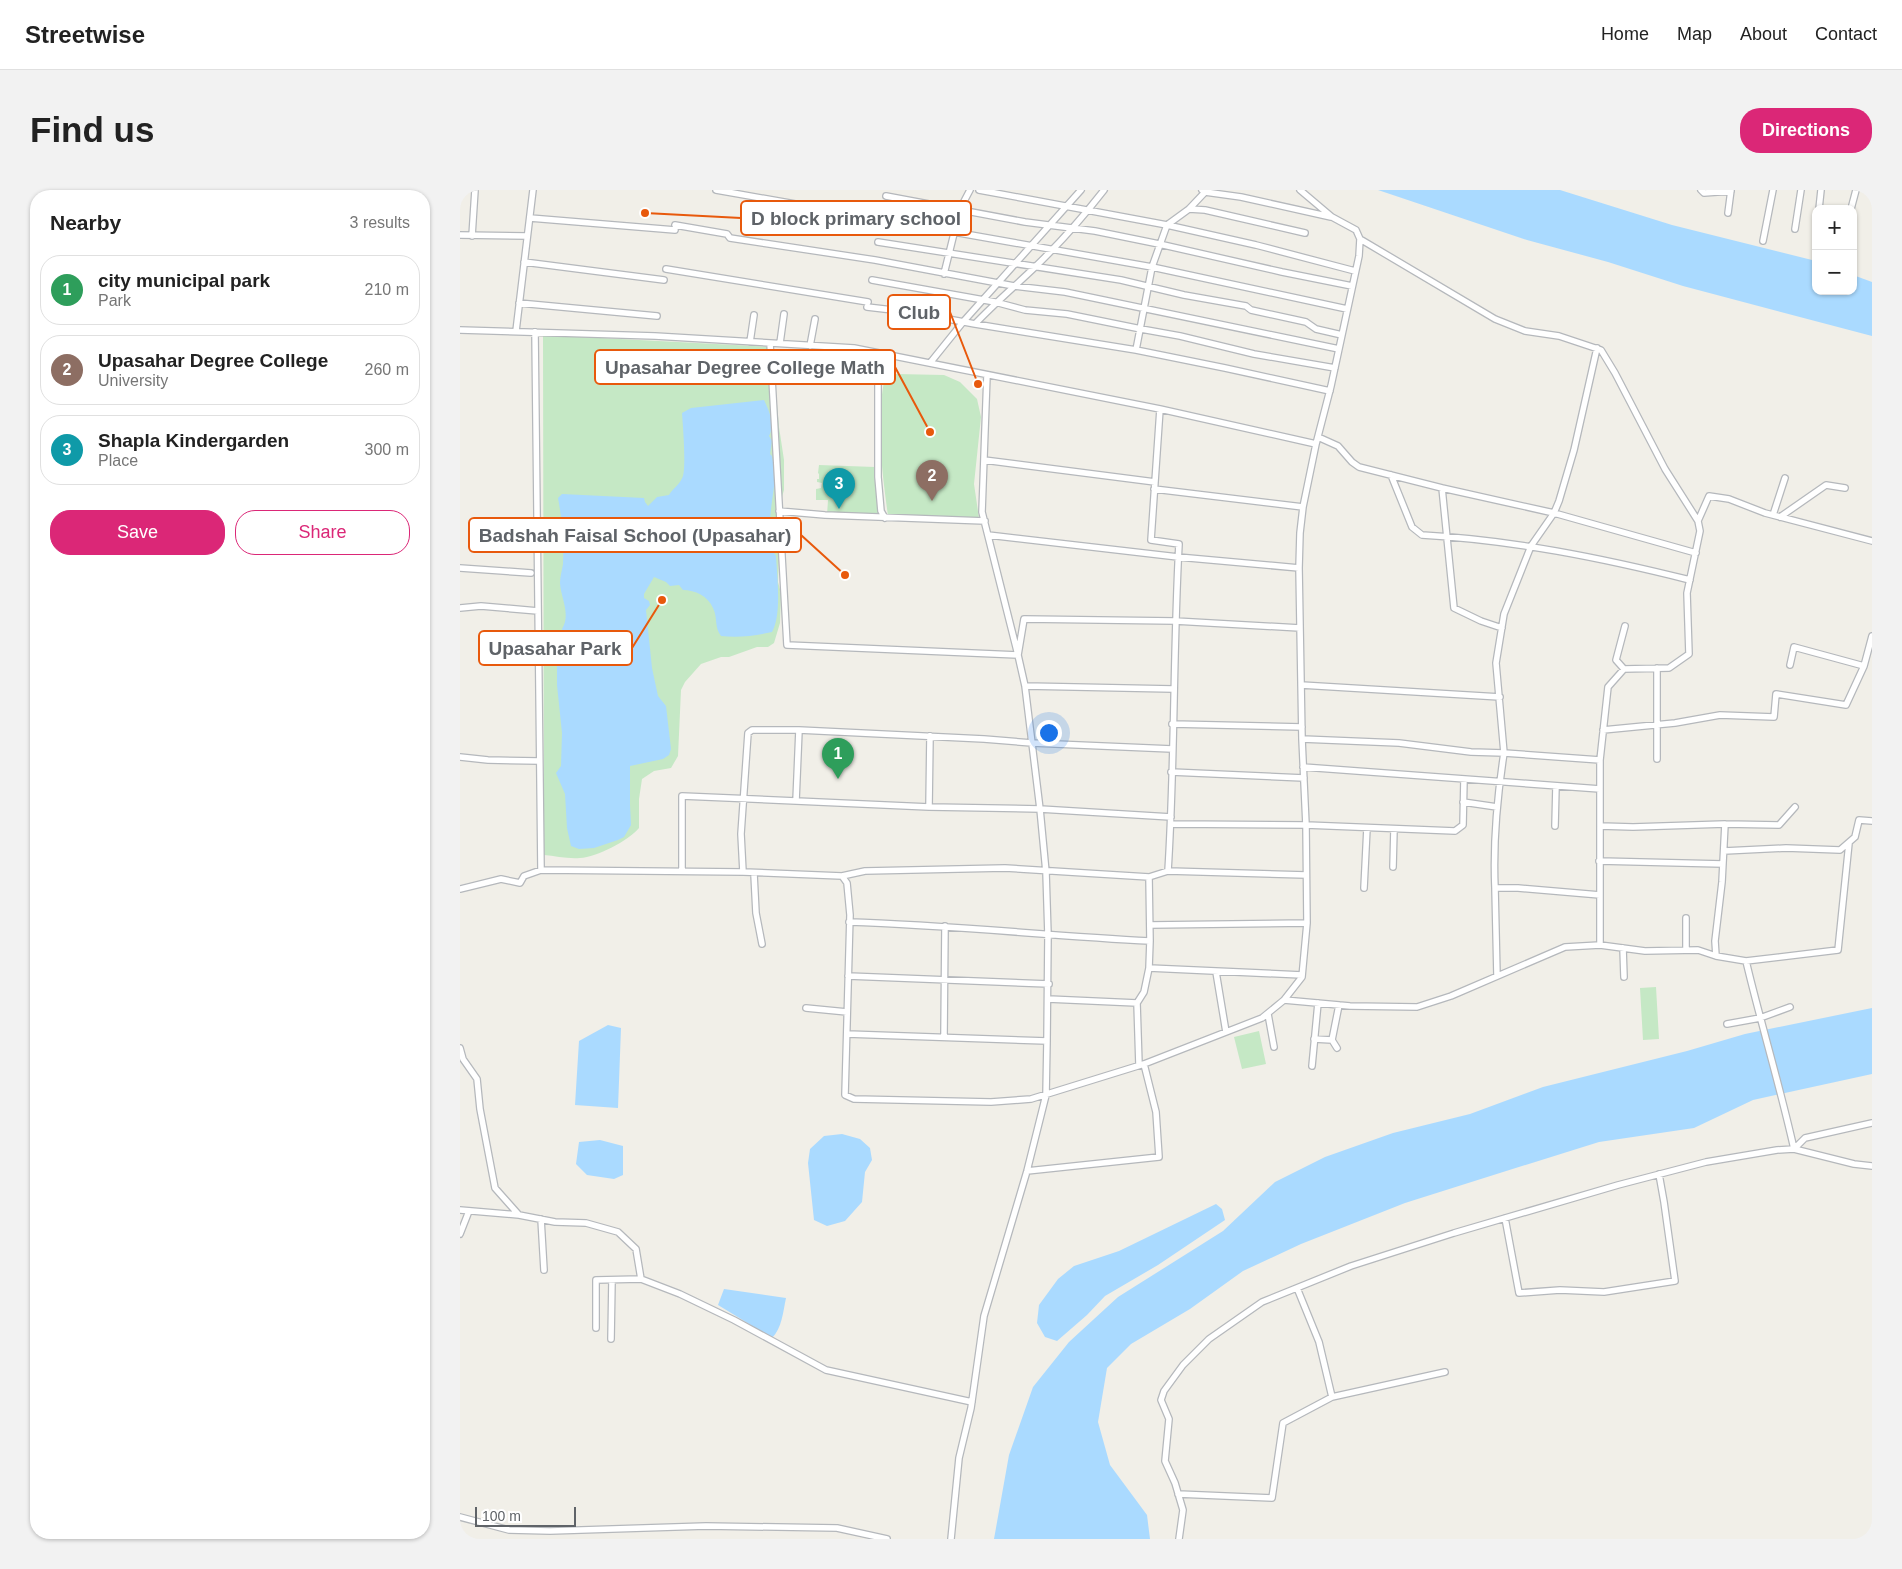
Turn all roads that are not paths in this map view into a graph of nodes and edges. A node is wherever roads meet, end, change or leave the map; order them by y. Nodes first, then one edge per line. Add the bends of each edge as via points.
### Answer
1 (475, 190) edge
2 (533, 190) edge
3 (716, 190) edge
4 (970, 190) edge
5 (979, 190) edge
6 (1080, 190) edge
7 (1104, 190) edge
8 (1300, 190) edge
9 (1701, 190) edge
10 (1773, 190) edge
11 (1801, 190) edge
12 (1821, 190) edge
13 (1856, 190) edge
14 (1868, 190) edge
15 (1205, 191) edge
16 (1731, 191) edge
17 (1872, 191) edge
18 (886, 196) dead end
19 (1819, 205) edge
20 (1852, 205) edge
21 (1066, 206) junction
22 (960, 209) junction
23 (1189, 209) junction
24 (1088, 211) junction
25 (1728, 213) dead end
26 (1332, 217) junction
27 (530, 218) junction
28 (1048, 225) junction
29 (1167, 226) junction
30 (1072, 228) junction
31 (1795, 229) dead end
32 (954, 233) junction
33 (1305, 233) dead end
34 (460, 235) edge
35 (472, 236) junction
36 (527, 236) junction
37 (1360, 239) junction
38 (878, 242) dead end
39 (1763, 242) dead end
40 (1159, 244) junction
41 (1032, 246) junction
42 (1052, 250) junction
43 (950, 253) junction
44 (524, 262) junction
45 (1016, 263) junction
46 (1036, 266) junction
47 (1152, 267) junction
48 (666, 270) dead end
49 (1355, 271) junction
50 (944, 274) junction
51 (664, 280) dead end
52 (872, 280) dead end
53 (998, 283) junction
54 (1014, 286) junction
55 (1149, 286) junction
56 (1352, 286) junction
57 (983, 300) junction
58 (995, 302) junction
59 (519, 303) junction
60 (1145, 308) junction
61 (1347, 309) junction
62 (784, 314) dead end
63 (754, 315) dead end
64 (657, 316) dead end
65 (815, 319) dead end
66 (964, 322) junction
67 (975, 324) junction
68 (1141, 329) junction
69 (460, 330) edge
70 (516, 331) junction
71 (535, 332) junction
72 (1342, 335) junction
73 (750, 342) junction
74 (770, 343) junction
75 (780, 343) junction
76 (810, 346) junction
77 (1597, 348) junction
78 (1339, 349) junction
79 (1136, 350) junction
80 (878, 353) junction
81 (930, 363) junction
82 (1335, 368) junction
83 (987, 375) junction
84 (1330, 391) junction
85 (1160, 409) junction
86 (1318, 437) junction
87 (1316, 444) junction
88 (984, 460) junction
89 (1391, 475) junction
90 (1785, 478) dead end
91 (1154, 482) junction
92 (1442, 488) junction
93 (1845, 488) dead end
94 (1154, 489) junction
95 (1303, 507) junction
96 (779, 511) junction
97 (1554, 513) junction
98 (1773, 515) junction
99 (1780, 517) junction
100 (885, 518) junction
101 (985, 521) junction
102 (1698, 521) junction
103 (988, 534) junction
104 (1448, 536) junction
105 (1872, 541) edge
106 (1531, 546) junction
107 (1696, 553) junction
108 (1178, 557) junction
109 (460, 568) edge
110 (1299, 568) junction
111 (531, 573) dead end
112 (1690, 580) junction
113 (460, 608) edge
114 (538, 611) junction
115 (1175, 621) junction
116 (1625, 626) dead end
117 (1300, 628) junction
118 (1502, 628) junction
119 (1872, 636) edge
120 (1018, 655) junction
121 (1790, 665) dead end
122 (1864, 666) junction
123 (1657, 668) junction
124 (1624, 669) junction
125 (1301, 685) junction
126 (1025, 686) junction
127 (1173, 689) junction
128 (1500, 697) junction
129 (1172, 724) junction
130 (1658, 725) junction
131 (1302, 727) junction
132 (799, 730) junction
133 (1603, 730) junction
134 (930, 736) junction
135 (1302, 739) junction
136 (1032, 743) junction
137 (1172, 749) junction
138 (1504, 753) junction
139 (460, 757) edge
140 (1657, 759) dead end
141 (1600, 760) junction
142 (540, 761) junction
143 (1303, 767) junction
144 (1172, 772) junction
145 (1304, 778) junction
146 (1464, 779) junction
147 (1500, 782) junction
148 (1556, 786) junction
149 (1600, 789) junction
150 (745, 799) junction
151 (796, 801) junction
152 (1463, 802) junction
153 (929, 807) junction
154 (1497, 807) junction
155 (1795, 807) dead end
156 (1040, 809) junction
157 (1171, 817) junction
158 (1872, 821) edge
159 (1171, 824) junction
160 (1725, 824) junction
161 (1306, 826) junction
162 (1555, 826) dead end
163 (1600, 826) junction
164 (1367, 828) junction
165 (1394, 829) junction
166 (1848, 843) junction
167 (1724, 851) junction
168 (1600, 861) junction
169 (1723, 864) junction
170 (1393, 867) dead end
171 (541, 870) junction
172 (1168, 870) junction
173 (682, 871) junction
174 (743, 872) junction
175 (1046, 872) junction
176 (754, 874) junction
177 (1306, 875) junction
178 (842, 876) junction
179 (1149, 877) junction
180 (1364, 888) dead end
181 (1495, 888) junction
182 (460, 889) edge
183 (1600, 895) junction
184 (1686, 918) dead end
185 (850, 922) junction
186 (1307, 923) junction
187 (1150, 925) junction
188 (945, 926) junction
189 (1048, 935) junction
190 (1150, 941) junction
191 (762, 944) dead end
192 (1600, 945) junction
193 (1623, 948) junction
194 (1686, 950) junction
195 (1716, 956) junction
196 (1746, 961) junction
197 (1149, 968) junction
198 (1216, 972) junction
199 (1302, 975) junction
200 (848, 976) junction
201 (1497, 976) junction
202 (1624, 977) dead end
203 (944, 980) junction
204 (1049, 984) junction
205 (1048, 999) junction
206 (1284, 1000) junction
207 (1137, 1003) junction
208 (1318, 1003) junction
209 (1339, 1005) junction
210 (806, 1008) dead end
211 (1790, 1008) dead end
212 (847, 1012) junction
213 (1268, 1014) junction
214 (1760, 1018) junction
215 (1727, 1024) dead end
216 (1226, 1032) junction
217 (846, 1034) junction
218 (944, 1036) junction
219 (1314, 1039) junction
220 (1332, 1040) junction
221 (1047, 1041) junction
222 (1274, 1047) dead end
223 (460, 1048) edge
224 (1337, 1048) dead end
225 (1142, 1064) junction
226 (1312, 1066) dead end
227 (1046, 1095) junction
228 (1872, 1123) edge
229 (1794, 1150) junction
230 (1872, 1166) edge
231 (1027, 1171) junction
232 (1658, 1174) junction
233 (460, 1210) edge
234 (469, 1211) junction
235 (519, 1215) junction
236 (1505, 1218) junction
237 (541, 1219) junction
238 (460, 1234) edge
239 (544, 1270) dead end
240 (641, 1279) junction
241 (612, 1280) junction
242 (1297, 1288) junction
243 (596, 1328) dead end
244 (611, 1339) dead end
245 (1446, 1372) dead end
246 (1332, 1397) junction
247 (972, 1402) junction
248 (1178, 1494) junction
249 (460, 1517) edge
250 (550, 1532) junction
251 (863, 1537) edge
252 (550, 1539) edge
253 (887, 1539) edge
254 (951, 1539) edge
255 (1179, 1539) edge

1 - 35 street
2 - 27 street
3 - 32 street
4 - 22 street
5 - 21 street
6 - 21 street
7 - 24 street
8 - 26 street
9 - 16 street via 1704,194
10 - 39 street
11 - 31 street
12 - 19 street
13 - 20 street
14 - 17 street
15 - 23 street
15 - 26 street
16 - 25 street
18 - 22 street
21 - 24 street
21 - 28 street
22 - 28 street
22 - 32 street
23 - 29 street
23 - 33 street
24 - 29 street
24 - 30 street
26 - 37 street via 1356,230
27 - 36 street
27 - 50 street via 727,234 730,238
28 - 30 street
28 - 41 street
29 - 40 street
29 - 49 street
30 - 40 street
30 - 42 street
32 - 41 street
32 - 43 street
34 - 35 street
35 - 36 street
36 - 44 street
37 - 49 street
37 - 77 street via 1495,319 1526,331 1559,336
38 - 43 street
40 - 47 street
40 - 56 street
41 - 42 street
41 - 45 street
42 - 46 street
42 - 47 street
43 - 45 street
43 - 50 street
44 - 51 street
44 - 59 street
45 - 46 street
45 - 53 street
46 - 54 street
46 - 55 street
47 - 55 street
47 - 61 street
48 - 66 street
49 - 56 street
50 - 53 street
52 - 57 street
53 - 54 street
53 - 57 street
54 - 58 street
54 - 60 street via 1065,292
55 - 60 street
55 - 72 street via 1246,306
56 - 61 street
57 - 58 street
57 - 66 street
58 - 67 street
58 - 68 street
59 - 64 street
59 - 70 street
60 - 68 street
60 - 78 street
61 - 72 street
62 - 75 street
63 - 73 street
65 - 76 street
66 - 67 street
66 - 81 street
67 - 79 street
68 - 79 street
68 - 82 street
69 - 70 street
70 - 71 street
71 - 73 street
71 - 114 street
72 - 78 street
73 - 74 street
74 - 75 street
74 - 96 street
75 - 76 street
76 - 80 street via 854,348
77 - 97 street via 1574,450
77 - 102 street via 1615,373 1665,469
78 - 82 street
79 - 84 street
80 - 81 street
80 - 100 street via 878,477 881,511
81 - 83 street
82 - 84 street
83 - 85 street
83 - 88 street
84 - 86 street
85 - 87 street
85 - 91 street
86 - 87 street
86 - 89 street via 1338,446 1359,467
87 - 95 street
88 - 91 street
88 - 101 street via 982,512
89 - 92 street
89 - 104 street via 1412,527 1422,535
90 - 98 street
91 - 94 street
92 - 97 street
92 - 104 street
93 - 99 street via 1826,485
94 - 95 street
94 - 108 street via 1151,540 1179,544
95 - 110 street
96 - 100 street
96 - 120 street via 787,645
97 - 106 street
97 - 107 street
98 - 99 street
98 - 102 street via 1730,499 1709,496
99 - 105 street
100 - 101 street
101 - 103 street
102 - 107 street via 1700,531
103 - 108 street
103 - 120 street
104 - 106 street
104 - 118 street via 1454,608 1481,622
106 - 112 street
106 - 118 street via 1504,614
107 - 112 street
108 - 110 street
108 - 115 street
109 - 111 street
110 - 117 street
112 - 123 street via 1687,593 1689,654 1669,668
113 - 114 street via 481,606
114 - 142 street
115 - 117 street
115 - 120 street via 1024,619
115 - 127 street
116 - 124 street via 1616,660
117 - 125 street
118 - 128 street via 1496,663
119 - 122 street
120 - 126 street
121 - 122 street via 1794,647
122 - 130 street via 1846,705 1776,694 1774,717 1720,715
123 - 124 street
123 - 130 street
124 - 133 street via 1608,687
125 - 128 street
125 - 131 street
126 - 127 street
126 - 136 street
127 - 129 street
128 - 138 street
129 - 131 street
129 - 137 street
130 - 133 street
130 - 140 street
131 - 135 street
132 - 134 street
132 - 150 street via 749,731
132 - 151 street
133 - 141 street
134 - 136 street
134 - 153 street
135 - 138 street via 1398,743
135 - 143 street
136 - 137 street
136 - 156 street
137 - 144 street
138 - 141 street
138 - 147 street
139 - 142 street
141 - 149 street
142 - 171 street
143 - 145 street
143 - 146 street
144 - 145 street
144 - 157 street
145 - 161 street
146 - 147 street
146 - 152 street
147 - 148 street
147 - 154 street
148 - 149 street
148 - 162 street
149 - 163 street
150 - 151 street
150 - 173 street via 682,796
150 - 174 street via 741,834
151 - 153 street
152 - 154 street
152 - 165 street via 1463,825 1455,831
153 - 156 street
154 - 181 street
155 - 160 street via 1779,826
156 - 157 street
156 - 175 street
157 - 159 street
158 - 166 street via 1859,820 1854,837
159 - 161 street
159 - 172 street
160 - 163 street via 1633,828
160 - 167 street
161 - 164 street
161 - 177 street
163 - 168 street
164 - 165 street
164 - 180 street
165 - 170 street
166 - 167 street via 1840,850
166 - 196 street via 1838,950
167 - 169 street
168 - 169 street
168 - 183 street
169 - 195 street
171 - 173 street
171 - 182 street via 524,876 520,883 501,879
172 - 177 street
172 - 179 street
173 - 174 street
174 - 176 street
175 - 178 street via 1005,868 865,870
175 - 179 street
175 - 189 street
176 - 178 street
176 - 191 street
177 - 186 street
178 - 185 street via 847,883
179 - 187 street
181 - 183 street
181 - 201 street
183 - 192 street
184 - 194 street
185 - 188 street
185 - 200 street
186 - 187 street
186 - 199 street
187 - 190 street
188 - 189 street
188 - 203 street
189 - 190 street
189 - 204 street
190 - 197 street
192 - 193 street
192 - 201 street via 1565,947
193 - 194 street
193 - 202 street
194 - 195 street
195 - 196 street
196 - 214 street
197 - 198 street
197 - 207 street via 1144,992
198 - 199 street
198 - 216 street
199 - 206 street
200 - 203 street
200 - 212 street
201 - 209 street via 1417,1007
203 - 204 street
203 - 218 street
204 - 205 street
205 - 207 street
205 - 221 street
206 - 208 street
206 - 213 street
207 - 225 street
208 - 209 street
208 - 219 street
209 - 220 street
210 - 212 street
211 - 214 street
212 - 217 street
213 - 216 street
213 - 222 street
214 - 215 street
214 - 229 street
216 - 225 street
217 - 218 street
217 - 227 street via 845,1095 854,1099 991,1102 1031,1100
218 - 221 street
219 - 220 street
219 - 226 street
220 - 224 street
221 - 227 street
223 - 235 street via 477,1080 496,1188
225 - 227 street
225 - 231 street via 1156,1112 1159,1156
227 - 231 street
228 - 229 street via 1805,1138
229 - 230 street
229 - 232 street via 1706,1162
231 - 247 street via 984,1316
232 - 236 street
232 - 236 street via 1675,1281 1604,1292 1560,1290 1519,1293
233 - 234 street
234 - 235 street
234 - 238 street
235 - 237 street
236 - 242 street via 1351,1266
237 - 239 street
237 - 240 street via 586,1223 618,1232 636,1250
240 - 241 street
240 - 247 street via 734,1320 826,1370
241 - 243 street via 596,1280
241 - 244 street
242 - 246 street via 1319,1342
242 - 248 street via 1262,1302 1209,1339 1183,1365 1164,1391 1161,1400 1169,1419 1165,1461
245 - 246 street
246 - 248 street via 1283,1423 1272,1498
247 - 254 street via 959,1458
248 - 255 street via 1183,1510
249 - 250 street via 509,1530
250 - 251 street via 706,1526 837,1528
250 - 252 street
251 - 253 street

